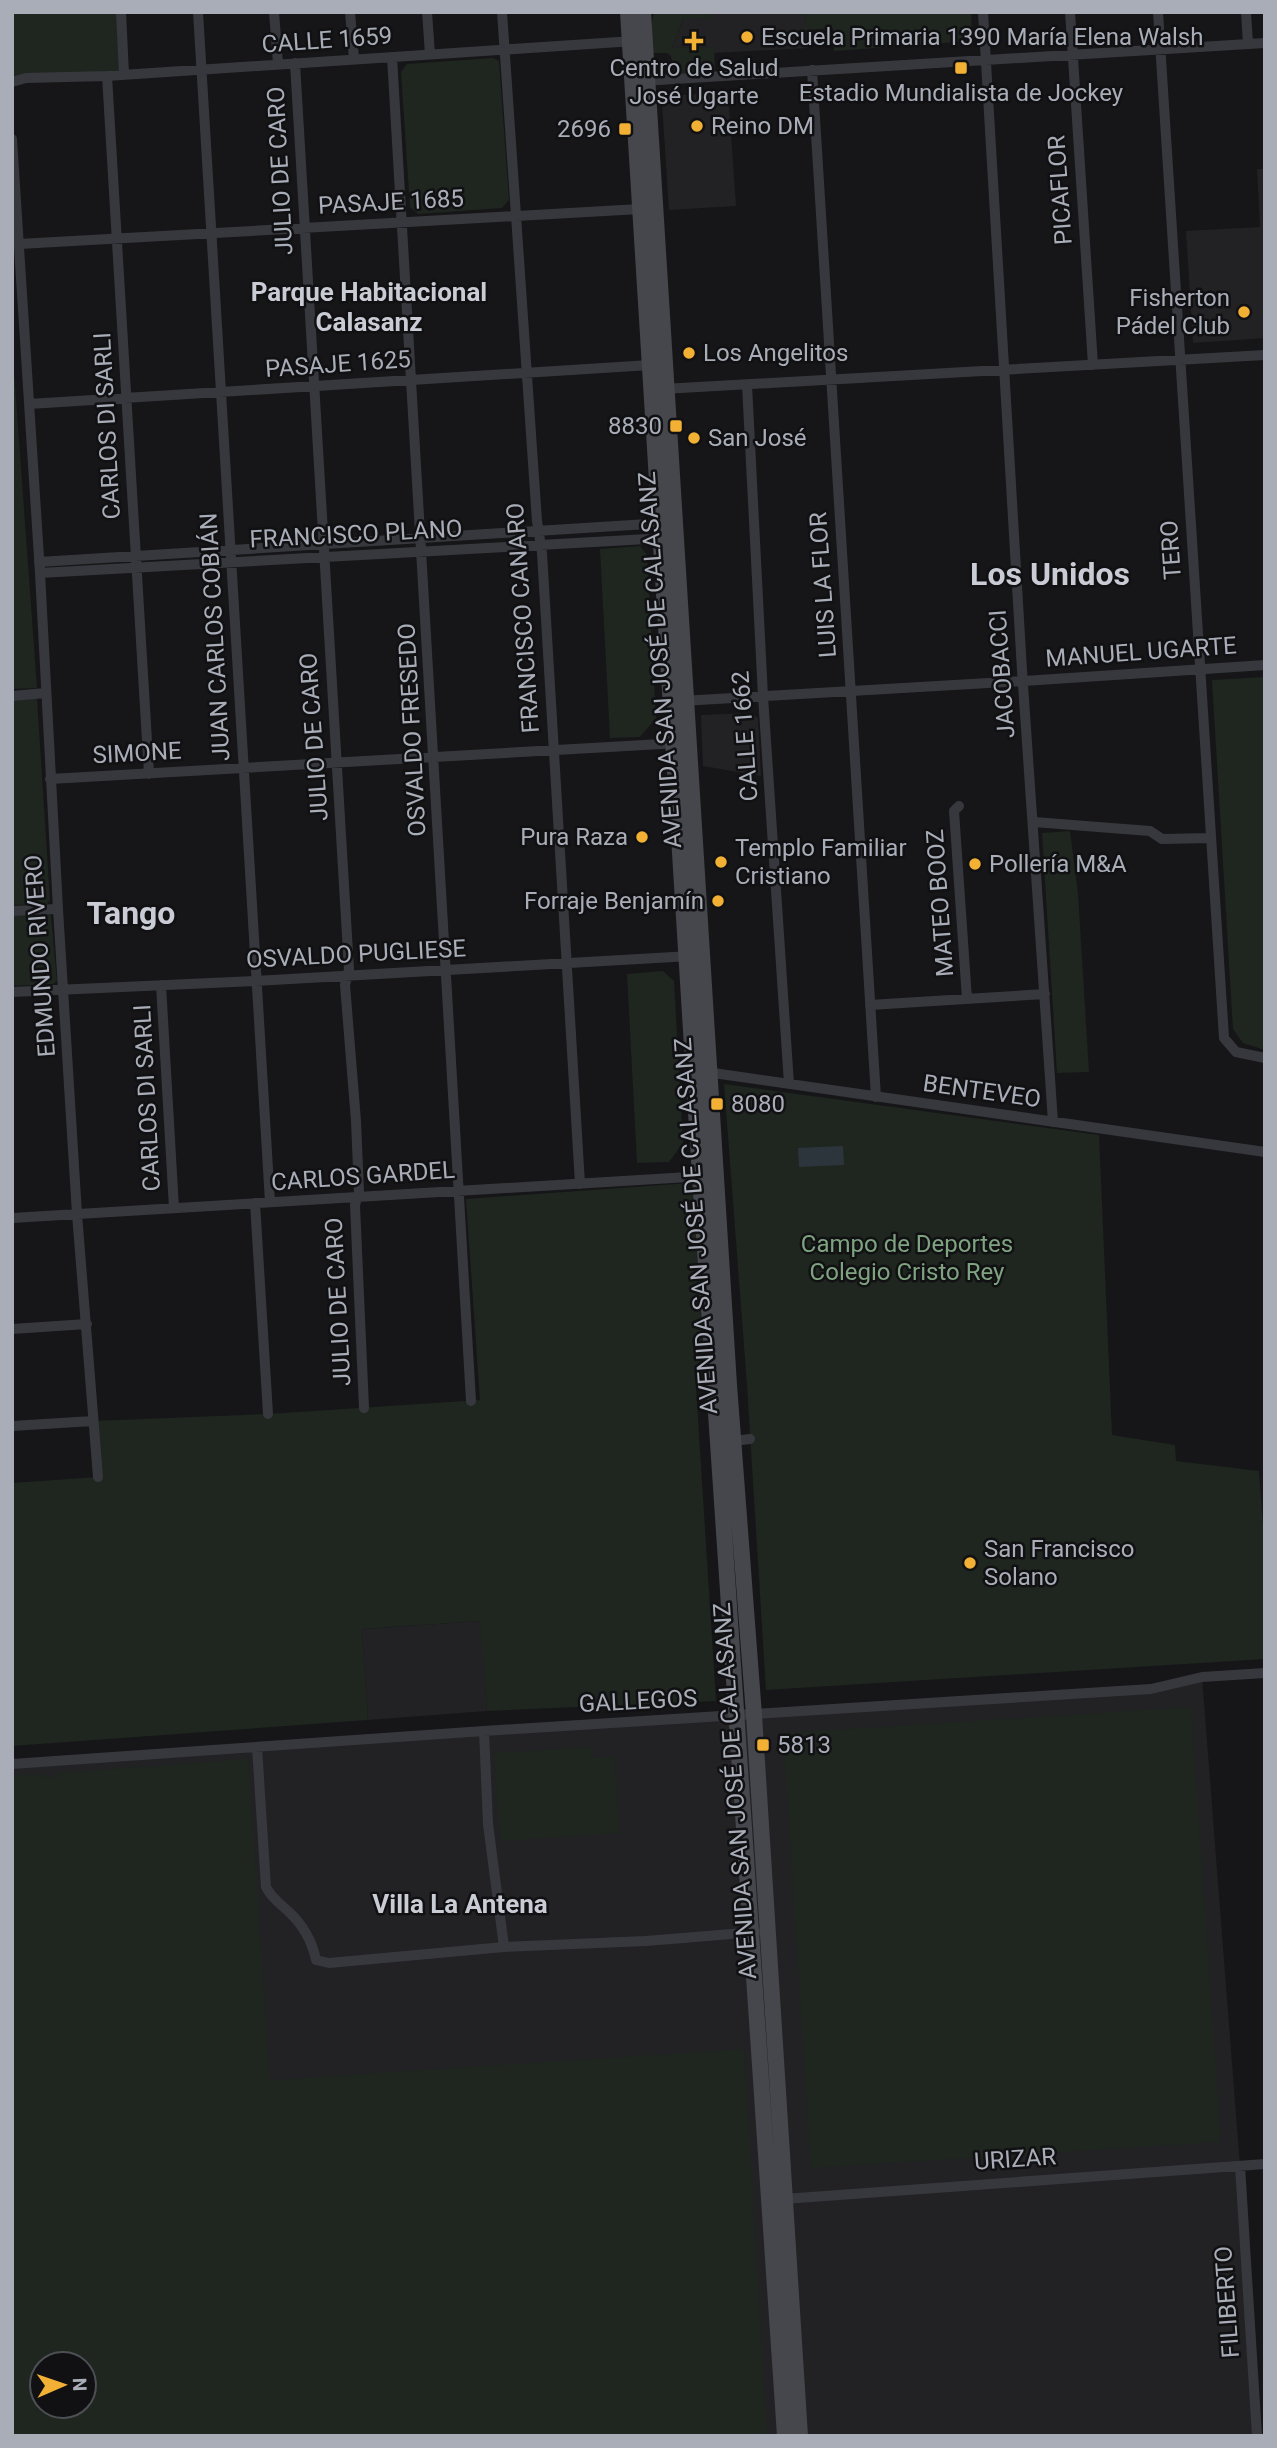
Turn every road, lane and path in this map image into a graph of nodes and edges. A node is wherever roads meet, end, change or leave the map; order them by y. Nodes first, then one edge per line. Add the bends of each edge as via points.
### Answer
1 (121, 12) edge
2 (198, 12) edge
3 (274, 12) edge
4 (350, 12) edge
5 (427, 12) edge
6 (502, 12) edge
7 (628, 12) edge
8 (643, 12) edge
9 (983, 12) edge
10 (1070, 12) edge
11 (1158, 12) edge
12 (1246, 12) edge
13 (637, 40) junction
14 (1265, 43) edge
15 (1248, 44) junction
16 (505, 49) junction
17 (1161, 49) junction
18 (430, 54) junction
19 (1072, 55) junction
20 (392, 57) junction
21 (354, 59) junction
22 (986, 60) junction
23 (295, 63) junction
24 (278, 64) junction
25 (201, 69) junction
26 (812, 70) junction
27 (124, 75) junction
28 (107, 76) junction
29 (640, 81) junction
30 (12, 82) edge
31 (12, 139) edge
32 (640, 209) junction
33 (516, 216) junction
34 (403, 222) junction
35 (304, 228) junction
36 (211, 233) junction
37 (117, 238) junction
38 (19, 244) junction
39 (1265, 355) edge
40 (1180, 360) junction
41 (650, 365) junction
42 (1093, 365) junction
43 (1004, 370) junction
44 (527, 373) junction
45 (412, 380) junction
46 (831, 380) junction
47 (747, 385) junction
48 (314, 386) junction
49 (658, 390) junction
50 (221, 392) junction
51 (127, 398) junction
52 (29, 404) junction
53 (667, 530) junction
54 (538, 531) junction
55 (422, 538) junction
56 (323, 544) junction
57 (541, 545) junction
58 (423, 552) junction
59 (232, 556) junction
60 (324, 557) junction
61 (136, 562) junction
62 (39, 567) junction
63 (1265, 664) edge
64 (1199, 668) junction
65 (1024, 681) junction
66 (850, 690) junction
67 (46, 693) junction
68 (12, 696) edge
69 (763, 696) junction
70 (678, 701) junction
71 (680, 743) junction
72 (554, 750) junction
73 (435, 757) junction
74 (337, 763) junction
75 (244, 768) junction
76 (149, 774) junction
77 (50, 779) junction
78 (959, 806) dead end
79 (1034, 822) junction
80 (1211, 838) junction
81 (58, 909) junction
82 (12, 911) edge
83 (694, 956) junction
84 (567, 963) junction
85 (446, 969) junction
86 (348, 975) junction
87 (255, 981) junction
88 (161, 985) junction
89 (63, 989) junction
90 (12, 992) edge
91 (1045, 995) junction
92 (967, 999) junction
93 (870, 1005) junction
94 (1265, 1058) edge
95 (701, 1072) junction
96 (789, 1084) junction
97 (876, 1097) junction
98 (1054, 1122) junction
99 (1265, 1152) edge
100 (707, 1176) junction
101 (580, 1184) junction
102 (459, 1191) junction
103 (357, 1197) junction
104 (270, 1202) junction
105 (255, 1203) junction
106 (174, 1208) junction
107 (77, 1214) junction
108 (12, 1218) edge
109 (87, 1324) junction
110 (12, 1329) edge
111 (471, 1401) dead end
112 (364, 1408) dead end
113 (268, 1414) dead end
114 (93, 1421) junction
115 (12, 1426) edge
116 (750, 1439) dead end
117 (733, 1441) junction
118 (98, 1477) dead end
119 (1265, 1673) edge
120 (754, 1715) junction
121 (736, 1717) junction
122 (484, 1731) junction
123 (257, 1747) junction
124 (12, 1764) edge
125 (759, 1932) junction
126 (504, 1947) junction
127 (1265, 2164) edge
128 (1240, 2165) junction
129 (777, 2200) junction
130 (1260, 2403) edge
131 (785, 2436) edge
132 (800, 2436) edge
133 (1257, 2436) edge

1 - 27 street
2 - 25 street, JUAN CARLOS COBIÁN
3 - 24 street
4 - 21 street
5 - 18 street
6 - 16 street, FRANCISCO CANARO
7 - 13 main road, AVENIDA SAN JOSÉ DE CALASANZ
8 - 13 main road, AVENIDA SAN JOSÉ DE CALASANZ
9 - 22 street, JACOBACCI
10 - 19 street, PICAFLOR
11 - 17 street, TERO
12 - 15 street
13 - 16 street, CALLE 1659
13 - 29 main road, AVENIDA SAN JOSÉ DE CALASANZ
14 - 15 street
15 - 17 street
16 - 18 street, CALLE 1659
16 - 33 street, FRANCISCO CANARO
17 - 19 street
17 - 40 street, TERO
18 - 20 street, CALLE 1659
19 - 22 street
19 - 42 street, PICAFLOR
20 - 21 street, CALLE 1659
20 - 34 street, OSVALDO FRESEDO
21 - 23 street, CALLE 1659
22 - 26 street
22 - 43 street, JACOBACCI
23 - 24 street, CALLE 1659
23 - 35 street, JULIO DE CARO
24 - 25 street, CALLE 1659
25 - 27 street, CALLE 1659
25 - 36 street, JUAN CARLOS COBIÁN
26 - 29 street
26 - 46 street, LUIS LA FLOR
27 - 28 street, CALLE 1659
28 - 30 street, CALLE 1659
28 - 37 street, CARLOS DI SARLI
29 - 32 main road, AVENIDA SAN JOSÉ DE CALASANZ
29 - 49 main road, AVENIDA SAN JOSÉ DE CALASANZ
31 - 38 street, EDMUNDO RIVERO
32 - 33 street, PASAJE 1685
32 - 41 main road, AVENIDA SAN JOSÉ DE CALASANZ
33 - 34 street, PASAJE 1685
33 - 44 street, FRANCISCO CANARO
34 - 35 street, PASAJE 1685
34 - 45 street, OSVALDO FRESEDO
35 - 36 street, PASAJE 1685
35 - 48 street, JULIO DE CARO
36 - 37 street, PASAJE 1685
36 - 50 street, JUAN CARLOS COBIÁN
37 - 38 street, PASAJE 1685
37 - 51 street, CARLOS DI SARLI
38 - 52 street, EDMUNDO RIVERO
39 - 40 street
40 - 42 street
40 - 64 street, TERO
41 - 44 street, PASAJE 1625
41 - 49 main road, AVENIDA SAN JOSÉ DE CALASANZ
42 - 43 street
43 - 46 street
43 - 65 street, JACOBACCI
44 - 45 street, PASAJE 1625
44 - 54 street, FRANCISCO CANARO
45 - 48 street, PASAJE 1625
45 - 55 street, OSVALDO FRESEDO
46 - 47 street
46 - 66 street, LUIS LA FLOR
47 - 49 street
47 - 69 street, CALLE 1662
48 - 50 street, PASAJE 1625
48 - 56 street, JULIO DE CARO
49 - 53 main road, AVENIDA SAN JOSÉ DE CALASANZ
50 - 51 street, PASAJE 1625
50 - 59 street, JUAN CARLOS COBIÁN
51 - 52 street, PASAJE 1625
51 - 61 street, CARLOS DI SARLI
52 - 62 street, EDMUNDO RIVERO
53 - 54 street, FRANCISCO PLANO
53 - 57 street, FRANCISCO PLANO
53 - 70 main road, AVENIDA SAN JOSÉ DE CALASANZ
54 - 55 street, FRANCISCO PLANO
54 - 57 street, FRANCISCO CANARO
55 - 56 street, FRANCISCO PLANO
55 - 58 street, OSVALDO FRESEDO
56 - 59 street, FRANCISCO PLANO
56 - 60 street, JULIO DE CARO
57 - 58 street, FRANCISCO PLANO
57 - 72 street, FRANCISCO CANARO
58 - 60 street, FRANCISCO PLANO
58 - 73 street, OSVALDO FRESEDO
59 - 60 street, FRANCISCO PLANO
59 - 61 street, FRANCISCO PLANO
59 - 75 street, JUAN CARLOS COBIÁN
60 - 74 street, JULIO DE CARO
61 - 62 street, FRANCISCO PLANO
61 - 76 street, CARLOS DI SARLI
62 - 67 street, EDMUNDO RIVERO
63 - 64 street, MANUEL UGARTE
64 - 65 street, MANUEL UGARTE
64 - 80 street, TERO
65 - 66 street, MANUEL UGARTE
65 - 79 street, JACOBACCI
66 - 69 street, MANUEL UGARTE
66 - 93 street, LUIS LA FLOR
67 - 68 street
67 - 77 street, EDMUNDO RIVERO
69 - 70 street, MANUEL UGARTE
69 - 96 street, CALLE 1662
70 - 71 main road, AVENIDA SAN JOSÉ DE CALASANZ
71 - 72 street, SIMONE
71 - 83 main road, AVENIDA SAN JOSÉ DE CALASANZ
72 - 73 street, SIMONE
72 - 84 street, FRANCISCO CANARO
73 - 74 street, SIMONE
73 - 85 street, OSVALDO FRESEDO
74 - 75 street, SIMONE
74 - 86 street, JULIO DE CARO
75 - 76 street, SIMONE
75 - 87 street, JUAN CARLOS COBIÁN
76 - 77 street, SIMONE
77 - 81 street, EDMUNDO RIVERO
78 - 92 street, MATEO BOOZ via 954,811
79 - 80 street via 1150,831 1162,839
79 - 91 street, JACOBACCI
80 - 94 street, TERO via 1224,1038 1236,1052
81 - 82 street
81 - 89 street, EDMUNDO RIVERO
83 - 84 street, OSVALDO PUGLIESE
83 - 95 main road, AVENIDA SAN JOSÉ DE CALASANZ
84 - 85 street, OSVALDO PUGLIESE
84 - 101 street, FRANCISCO CANARO
85 - 86 street, OSVALDO PUGLIESE
85 - 102 street, OSVALDO FRESEDO
86 - 87 street, OSVALDO PUGLIESE
86 - 103 street, JULIO DE CARO
87 - 88 street, OSVALDO PUGLIESE
87 - 104 street, JUAN CARLOS COBIÁN
88 - 89 street, OSVALDO PUGLIESE
88 - 106 street, CARLOS DI SARLI
89 - 90 street, OSVALDO PUGLIESE
89 - 107 street, EDMUNDO RIVERO
91 - 92 street
91 - 98 street, JACOBACCI
92 - 93 street
93 - 97 street, LUIS LA FLOR
95 - 96 street, BENTEVEO
95 - 100 main road, AVENIDA SAN JOSÉ DE CALASANZ
96 - 97 street, BENTEVEO
97 - 98 street, BENTEVEO
98 - 99 street, BENTEVEO
100 - 101 street, CARLOS GARDEL
100 - 117 main road, AVENIDA SAN JOSÉ DE CALASANZ
100 - 121 main road, AVENIDA SAN JOSÉ DE CALASANZ
101 - 102 street, CARLOS GARDEL
102 - 103 street, CARLOS GARDEL
102 - 111 street, OSVALDO FRESEDO
103 - 104 street, CARLOS GARDEL
103 - 112 street, JULIO DE CARO
104 - 105 street, CARLOS GARDEL
105 - 106 street, CARLOS GARDEL
105 - 113 street
106 - 107 street, CARLOS GARDEL
107 - 108 street, CARLOS GARDEL
107 - 109 street, EDMUNDO RIVERO
109 - 110 street
109 - 114 street, EDMUNDO RIVERO
114 - 115 street
114 - 118 street, EDMUNDO RIVERO
116 - 117 street
117 - 120 main road, AVENIDA SAN JOSÉ DE CALASANZ
119 - 120 street, GALLEGOS via 1202,1677 1151,1689
120 - 121 street, GALLEGOS
120 - 125 main road, AVENIDA SAN JOSÉ DE CALASANZ
121 - 122 street, GALLEGOS
121 - 125 main road, AVENIDA SAN JOSÉ DE CALASANZ
122 - 123 street, GALLEGOS
122 - 126 street via 488,1824
123 - 124 street, GALLEGOS
123 - 126 street via 266,1887 271,1898 305,1931 316,1960 329,1963
125 - 126 street
125 - 129 main road, AVENIDA SAN JOSÉ DE CALASANZ
127 - 128 street, URIZAR
128 - 129 street, URIZAR
128 - 130 street, FILIBERTO
129 - 131 main road, AVENIDA SAN JOSÉ DE CALASANZ
129 - 132 main road, AVENIDA SAN JOSÉ DE CALASANZ
130 - 133 street, FILIBERTO

